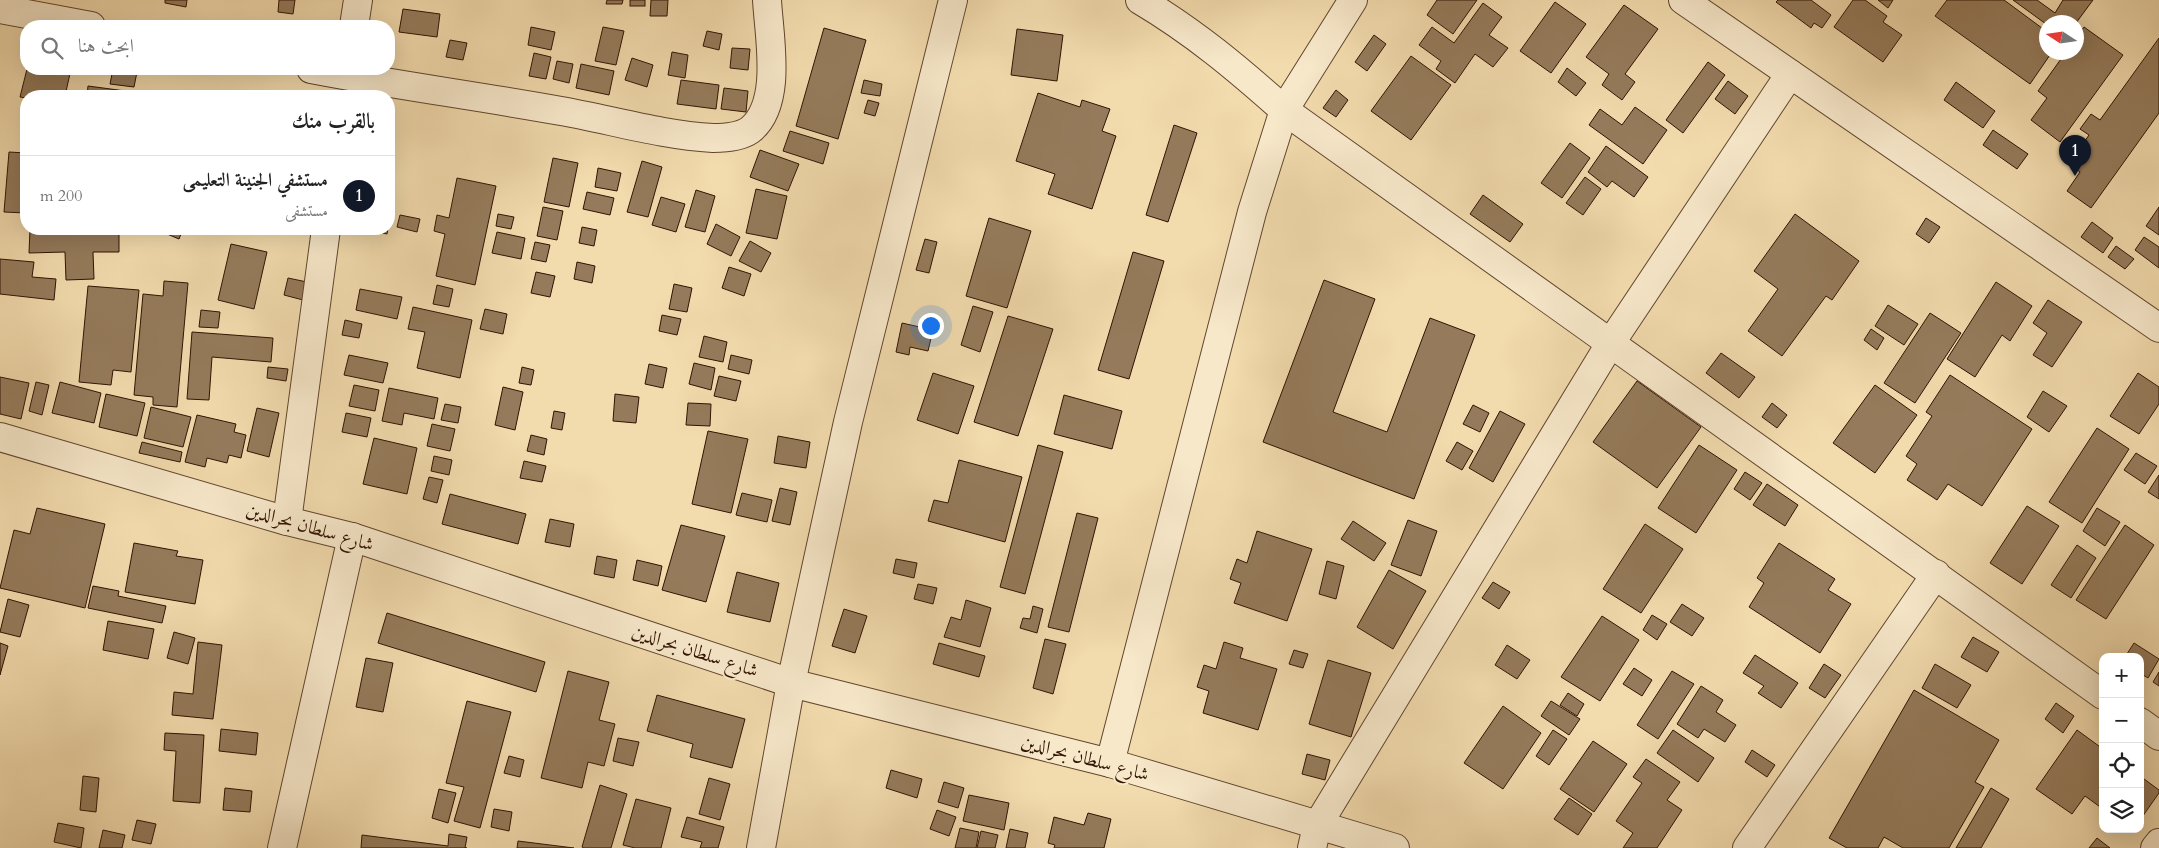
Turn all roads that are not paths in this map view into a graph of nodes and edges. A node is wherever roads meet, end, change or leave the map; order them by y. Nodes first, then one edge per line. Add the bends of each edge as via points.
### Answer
1 (358, 0) edge
2 (767, 0) edge
3 (953, 0) edge
4 (1140, 0) edge
5 (1353, 0) edge
6 (1682, 0) edge
7 (0, 9) edge
8 (59, 20) edge
9 (355, 20) edge
10 (1790, 74) junction
11 (330, 75) edge
12 (346, 80) edge
13 (1284, 110) junction
14 (325, 235) edge
15 (2159, 328) edge
16 (1610, 344) junction
17 (0, 437) edge
18 (288, 521) junction
19 (352, 537) junction
20 (1936, 574) junction
21 (791, 683) junction
22 (2099, 692) edge
23 (2144, 725) edge
24 (2159, 736) edge
25 (1110, 763) junction
26 (1314, 837) edge
27 (2159, 843) edge
28 (282, 848) edge
29 (761, 848) edge
30 (1395, 848) edge
31 (1747, 848) edge
32 (2156, 848) edge

1 - 9 street
2 - 12 street via 772,83 760,118 750,130 738,136 714,138 638,129 563,111
3 - 21 street via 848,422
4 - 13 street via 1177,22 1225,58
5 - 13 street
6 - 10 street
7 - 8 street
10 - 15 street
10 - 16 street
11 - 12 street
13 - 16 street
13 - 25 street via 1252,212
14 - 18 street
16 - 20 street
16 - 26 street
17 - 18 street, شارع سلطان بحرالدين
18 - 19 street, شارع سلطان بحرالدين
19 - 21 street, شارع سلطان بحرالدين
19 - 28 street
20 - 22 street
20 - 31 street
21 - 25 street, شارع سلطان بحرالدين
21 - 29 street
23 - 24 street
25 - 26 street, شارع سلطان بحرالدين
26 - 30 street, شارع سلطان بحرالدين
27 - 32 street

